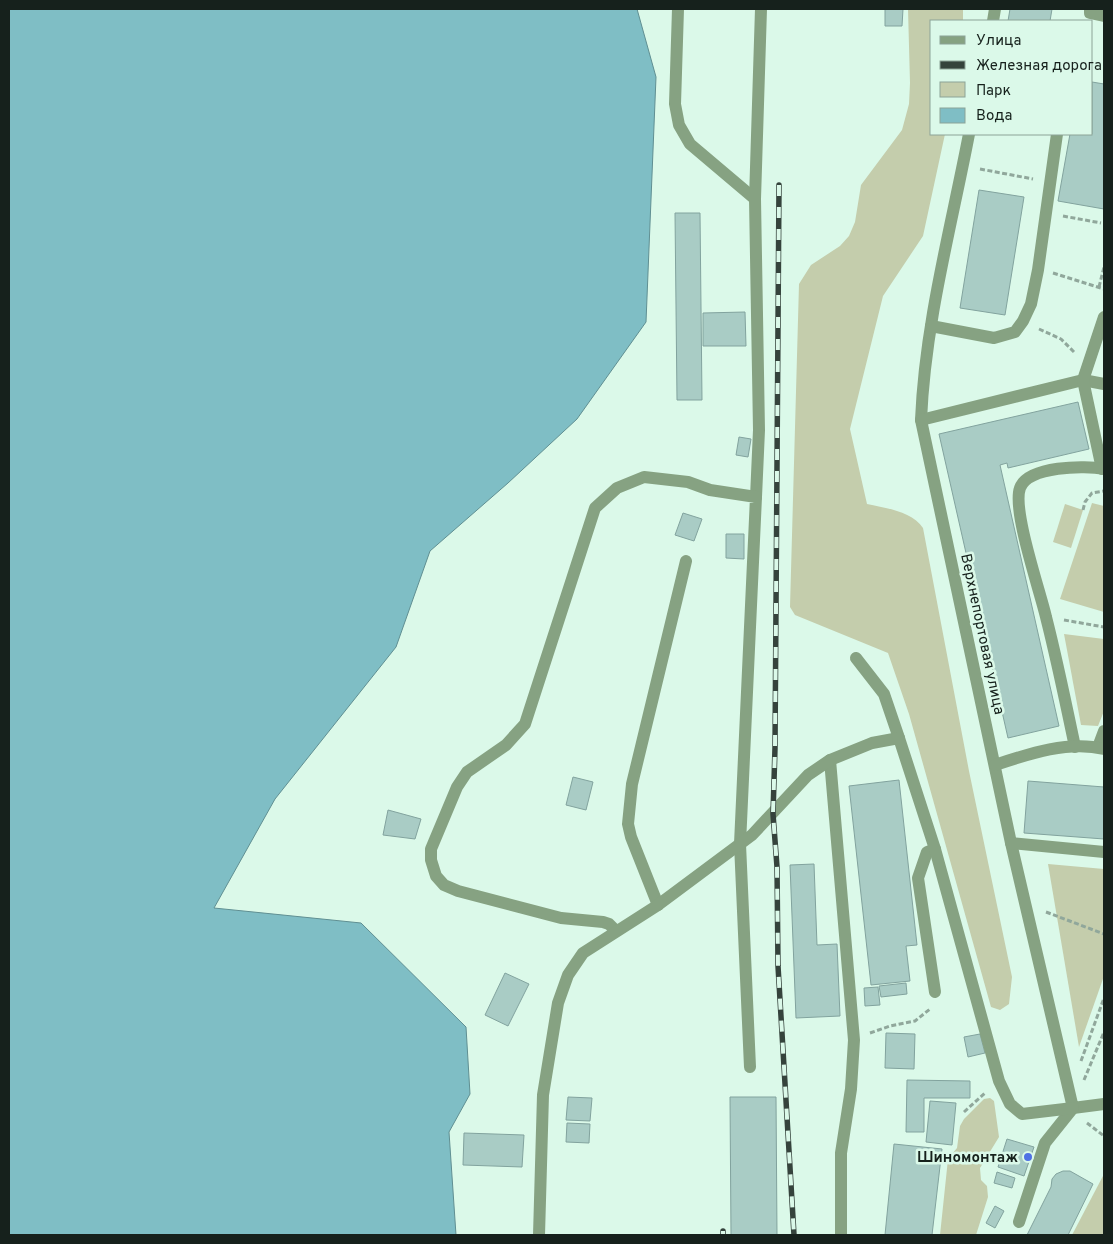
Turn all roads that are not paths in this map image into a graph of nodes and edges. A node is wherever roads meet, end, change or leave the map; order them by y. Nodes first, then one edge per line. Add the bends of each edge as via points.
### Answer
1 (678, 9) edge
2 (761, 9) edge
3 (1089, 14) edge
4 (1104, 16) edge
5 (969, 135) edge
6 (1057, 135) edge
7 (755, 199) junction
8 (1104, 317) edge
9 (931, 326) junction
10 (1083, 380) junction
11 (1104, 384) edge
12 (920, 420) junction
13 (1103, 469) edge
14 (756, 497) junction
15 (686, 561) dead end
16 (856, 658) dead end
17 (1104, 731) edge
18 (899, 738) junction
19 (1075, 748) junction
20 (1101, 748) edge
21 (830, 760) junction
22 (994, 765) junction
23 (1011, 843) junction
24 (740, 844) junction
25 (935, 848) junction
26 (1104, 852) edge
27 (658, 905) junction
28 (616, 931) junction
29 (935, 992) road end
30 (750, 1067) dead end
31 (1104, 1104) edge
32 (1073, 1108) junction
33 (1019, 1222) dead end
34 (539, 1235) edge
35 (841, 1235) edge

1 - 7 lane via 675,104 679,125 690,144
2 - 7 lane
3 - 4 lane
5 - 9 lane, Верхнепортовая улица
6 - 9 lane via 1038,270 1031,304 1023,321 1015,332 994,338
7 - 14 lane via 759,430
8 - 10 lane
9 - 12 lane, Верхнепортовая улица
10 - 11 lane
10 - 12 lane
10 - 13 lane
12 - 22 lane, Верхнепортовая улица
13 - 19 lane via 1039,471 1026,480 1019,495 1020,515
14 - 24 lane
14 - 28 lane via 710,490 688,482 644,477 617,488 595,508 525,724 506,745 467,772 431,849 433,870 444,885 561,918 603,922
15 - 27 lane via 629,808 630,837
16 - 18 lane via 884,694
17 - 20 lane
18 - 21 lane via 872,743
18 - 25 lane
19 - 20 lane
19 - 22 lane via 1039,751
21 - 24 lane via 808,775 765,823
21 - 35 lane via 854,1040 851,1089 841,1153
22 - 23 lane, Верхнепортовая улица
23 - 26 lane
23 - 32 lane, Верхнепортовая улица
24 - 27 lane
24 - 30 lane
25 - 29 lane via 926,852 918,878
25 - 32 lane via 999,1081 1010,1104 1022,1114
27 - 28 lane
28 - 34 lane via 583,953 568,975 558,1003 543,1095
31 - 32 lane
32 - 33 lane via 1046,1143

